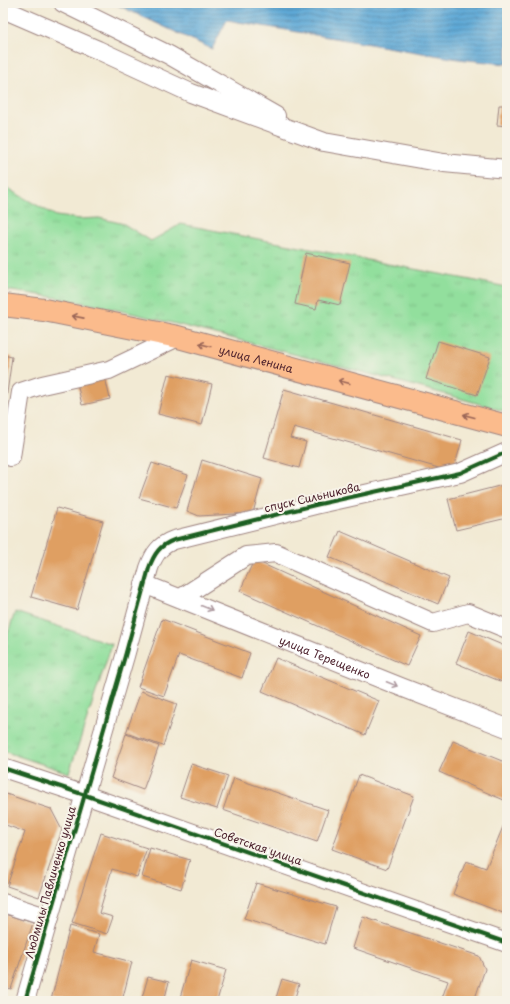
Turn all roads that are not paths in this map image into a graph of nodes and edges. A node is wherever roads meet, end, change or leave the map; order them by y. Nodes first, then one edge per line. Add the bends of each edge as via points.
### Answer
1 (63, 3) edge
2 (3, 9) edge
3 (324, 142) junction
4 (507, 169) edge
5 (3, 305) edge
6 (178, 338) junction
7 (507, 426) edge
8 (507, 452) edge
9 (11, 457) dead end
10 (144, 584) junction
11 (181, 598) junction
12 (507, 629) edge
13 (507, 728) edge
14 (3, 768) edge
15 (85, 795) junction
16 (3, 903) edge
17 (49, 918) junction
18 (507, 943) edge
19 (25, 1001) edge

1 - 3 street via 169,55
2 - 3 street via 191,93
3 - 4 street via 444,163
6 -> 5 main road, улица Ленина via 44,310
7 -> 6 main road, улица Ленина
6 - 9 street via 109,370 21,392
8 - 10 street, спуск Сильникова via 460,473 174,540 156,552
10 - 11 street, улица Терещенко
10 - 15 street, Людмилы Павличенко улица
11 - 12 street via 246,556 276,553 433,623 468,613
11 -> 13 street, улица Терещенко
14 - 15 street, Советская улица
15 - 17 street, Людмилы Павличенко улица
15 - 18 street, Советская улица
16 - 17 street
17 - 19 street, Людмилы Павличенко улица

